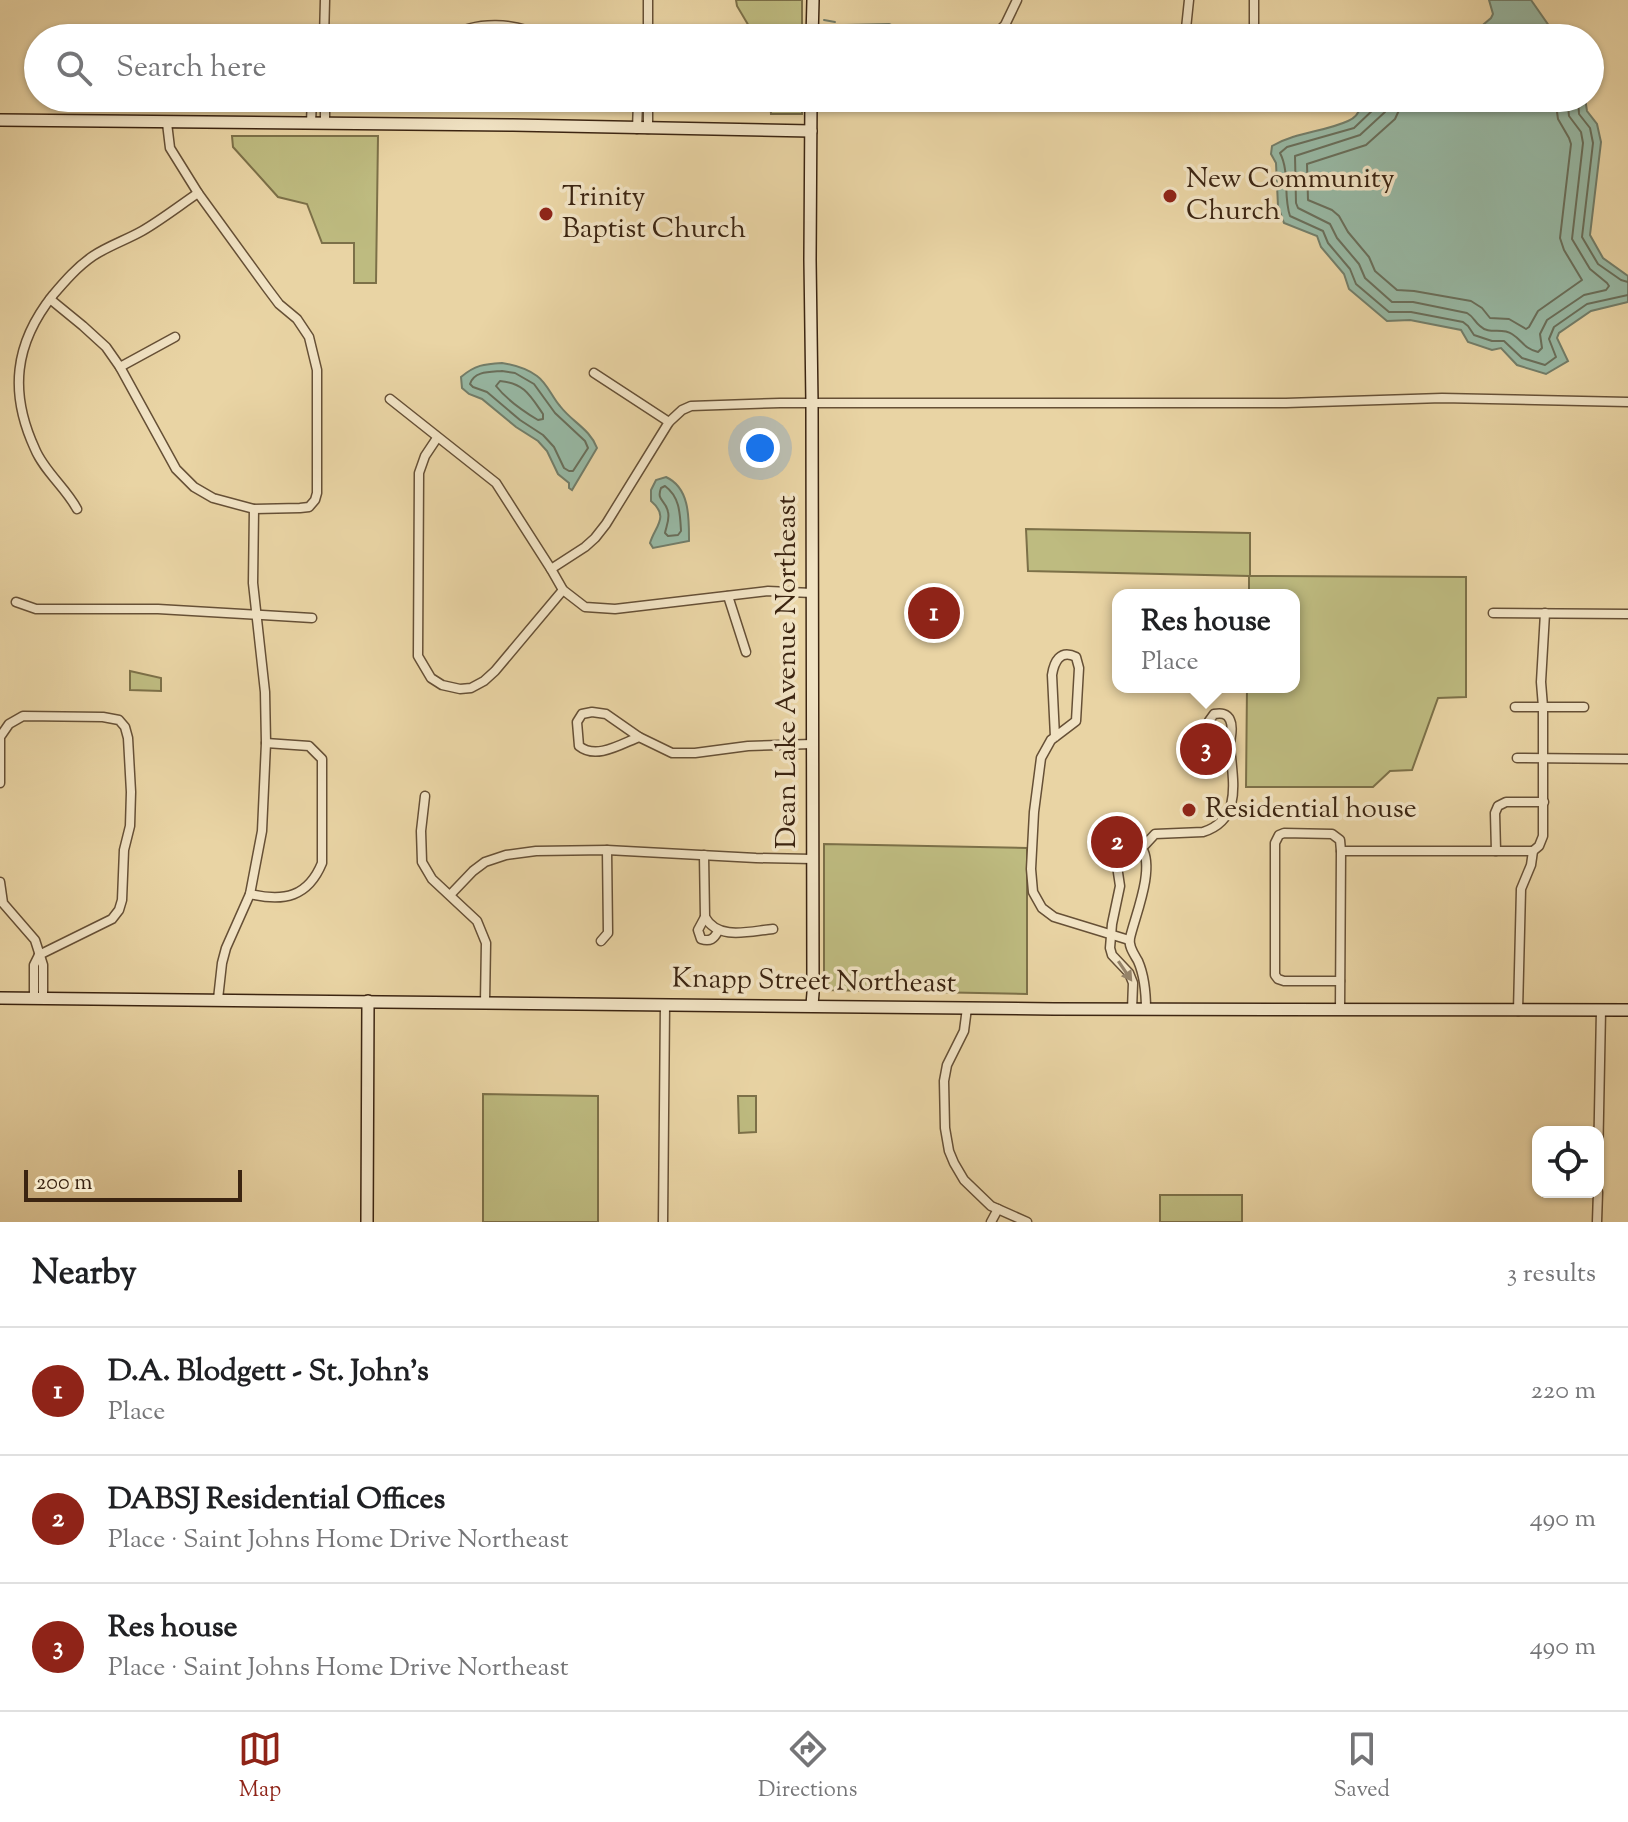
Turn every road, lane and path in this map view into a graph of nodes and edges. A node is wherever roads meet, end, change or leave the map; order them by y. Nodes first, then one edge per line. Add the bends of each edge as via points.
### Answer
1 (325, 0) edge
2 (648, 0) edge
3 (813, 0) edge
4 (1017, 0) edge
5 (1189, 0) edge
6 (1254, 0) edge
7 (324, 24) edge
8 (648, 24) edge
9 (812, 24) edge
10 (1005, 24) edge
11 (1186, 24) edge
12 (1254, 24) edge
13 (311, 112) edge
14 (325, 112) edge
15 (639, 112) edge
16 (645, 112) edge
17 (811, 112) edge
18 (0, 120) edge
19 (167, 123) junction
20 (311, 123) junction
21 (325, 123) junction
22 (642, 129) junction
23 (811, 131) junction
24 (198, 193) junction
25 (50, 299) junction
26 (175, 337) dead end
27 (120, 367) junction
28 (594, 373) dead end
29 (390, 399) dead end
30 (1628, 402) edge
31 (812, 404) junction
32 (669, 422) junction
33 (437, 438) junction
34 (77, 509) dead end
35 (254, 509) junction
36 (551, 569) junction
37 (563, 590) junction
38 (812, 593) junction
39 (728, 596) junction
40 (16, 602) dead end
41 (1493, 613) dead end
42 (1545, 613) junction
43 (1628, 614) edge
44 (257, 616) junction
45 (312, 618) dead end
46 (746, 652) dead end
47 (1515, 707) dead end
48 (1543, 707) junction
49 (1584, 707) dead end
50 (639, 737) junction
51 (1055, 737) junction
52 (266, 743) junction
53 (1230, 743) dead end
54 (812, 744) junction
55 (1517, 758) dead end
56 (1544, 759) junction
57 (1628, 759) edge
58 (0, 783) edge
59 (425, 796) dead end
60 (1544, 802) junction
61 (1142, 848) junction
62 (607, 850) junction
63 (1341, 851) junction
64 (1496, 851) junction
65 (1533, 851) junction
66 (704, 855) junction
67 (813, 859) junction
68 (0, 882) edge
69 (250, 894) junction
70 (451, 894) junction
71 (705, 917) junction
72 (773, 929) dead end
73 (718, 931) junction
74 (1112, 935) junction
75 (1129, 940) junction
76 (601, 941) dead end
77 (39, 955) junction
78 (1340, 981) junction
79 (0, 998) edge
80 (38, 998) junction
81 (218, 999) junction
82 (368, 1001) junction
83 (485, 1002) junction
84 (665, 1004) junction
85 (812, 1005) junction
86 (967, 1008) junction
87 (1132, 1010) junction
88 (1146, 1010) junction
89 (1340, 1010) junction
90 (1601, 1010) junction
91 (1628, 1010) edge
92 (1518, 1011) junction
93 (1599, 1126) edge
94 (1598, 1198) edge
95 (998, 1209) junction
96 (367, 1222) edge
97 (663, 1222) edge
98 (991, 1222) edge
99 (1027, 1222) edge
100 (1597, 1222) edge

1 - 7 street
2 - 8 street
3 - 9 main road
4 - 10 street
5 - 11 street
6 - 12 street
13 - 20 street
14 - 21 street
15 - 22 street
16 - 22 street
17 - 23 main road, Dean Lake Avenue Northeast
18 - 19 main road
19 - 20 main road
19 - 24 street via 170,148
20 - 21 main road
21 - 22 main road
22 - 23 main road
23 - 31 main road, Dean Lake Avenue Northeast
24 - 25 street via 93,256
24 - 35 street via 279,304 297,319 309,337 317,370 315,500 309,507
25 - 27 street via 93,334
25 - 34 street via 28,334 20,363 20,410 36,454
26 - 27 street
27 - 35 street via 176,469 213,498
28 - 32 street
29 - 33 street
30 - 31 street via 1442,398
31 - 32 street via 691,406
31 - 38 main road, Dean Lake Avenue Northeast
32 - 36 street via 601,531
33 - 36 street via 496,483
33 - 37 street via 419,473 418,656 431,678 460,689 484,681
35 - 44 street
36 - 37 street
37 - 39 street via 595,609
38 - 39 street
38 - 54 main road, Dean Lake Avenue Northeast
39 - 46 street
40 - 44 street via 36,609
41 - 42 street
42 - 43 street
42 - 48 street
44 - 45 street
44 - 52 street
47 - 48 street
48 - 49 street
48 - 56 street
50 - 50 street via 592,753 579,746 577,722 582,714 606,714
50 - 54 street via 672,753
51 - 51 street via 1076,721 1079,668 1071,655 1056,659 1052,675
51 - 74 street via 1041,758 1033,892 1054,917
52 - 69 street via 262,831
52 - 69 street via 309,746 322,759 322,863 300,892 268,898
53 - 61 street via 1232,801 1222,821 1203,832 1155,834
54 - 67 main road, Dean Lake Avenue Northeast
55 - 56 street
56 - 57 street
56 - 60 street
58 - 77 street via 0,737 23,716 103,717 125,727 130,826 119,910 112,919
59 - 70 street via 422,862 432,879
60 - 64 street via 1498,806
60 - 65 street via 1543,839
61 - 74 street via 1128,847 1118,856 1120,886
61 - 75 street via 1143,893
62 - 66 street
62 - 70 street via 536,851 494,858
62 - 76 street via 608,933
63 - 64 street
63 - 78 street
63 - 78 street via 1340,840 1332,834 1284,833 1275,841 1276,977
64 - 65 street
65 - 92 street via 1521,889
66 - 67 street
66 - 71 street
67 - 85 main road, Dean Lake Avenue Northeast
68 - 77 street via 3,903 35,940
69 - 81 street via 222,963
70 - 83 street via 477,921 486,943
71 - 73 street
71 - 73 street via 698,930 701,939 713,940
72 - 73 street
74 - 75 street
74 -> 87 street via 1111,952 1133,983
75 - 88 street via 1144,977
77 - 80 street via 43,965
78 - 89 street
79 - 80 main road, Knapp Street Northeast
80 - 81 main road, Knapp Street Northeast
81 - 82 main road, Knapp Street Northeast
82 - 83 main road, Knapp Street Northeast
82 - 96 main road
83 - 84 main road, Knapp Street Northeast
84 - 85 main road, Knapp Street Northeast
84 - 97 street
85 - 86 main road, Knapp Street Northeast
86 - 87 main road, Knapp Street Northeast
86 - 95 street via 964,1031 944,1081 945,1128 949,1151 964,1180
87 - 88 main road, Knapp Street Northeast
88 - 89 main road, Knapp Street Northeast
89 - 92 main road, Knapp Street Northeast
90 - 91 main road, Knapp Street Northeast
90 - 92 main road, Knapp Street Northeast
90 - 93 street
94 - 100 street
95 - 98 street
95 - 99 street

